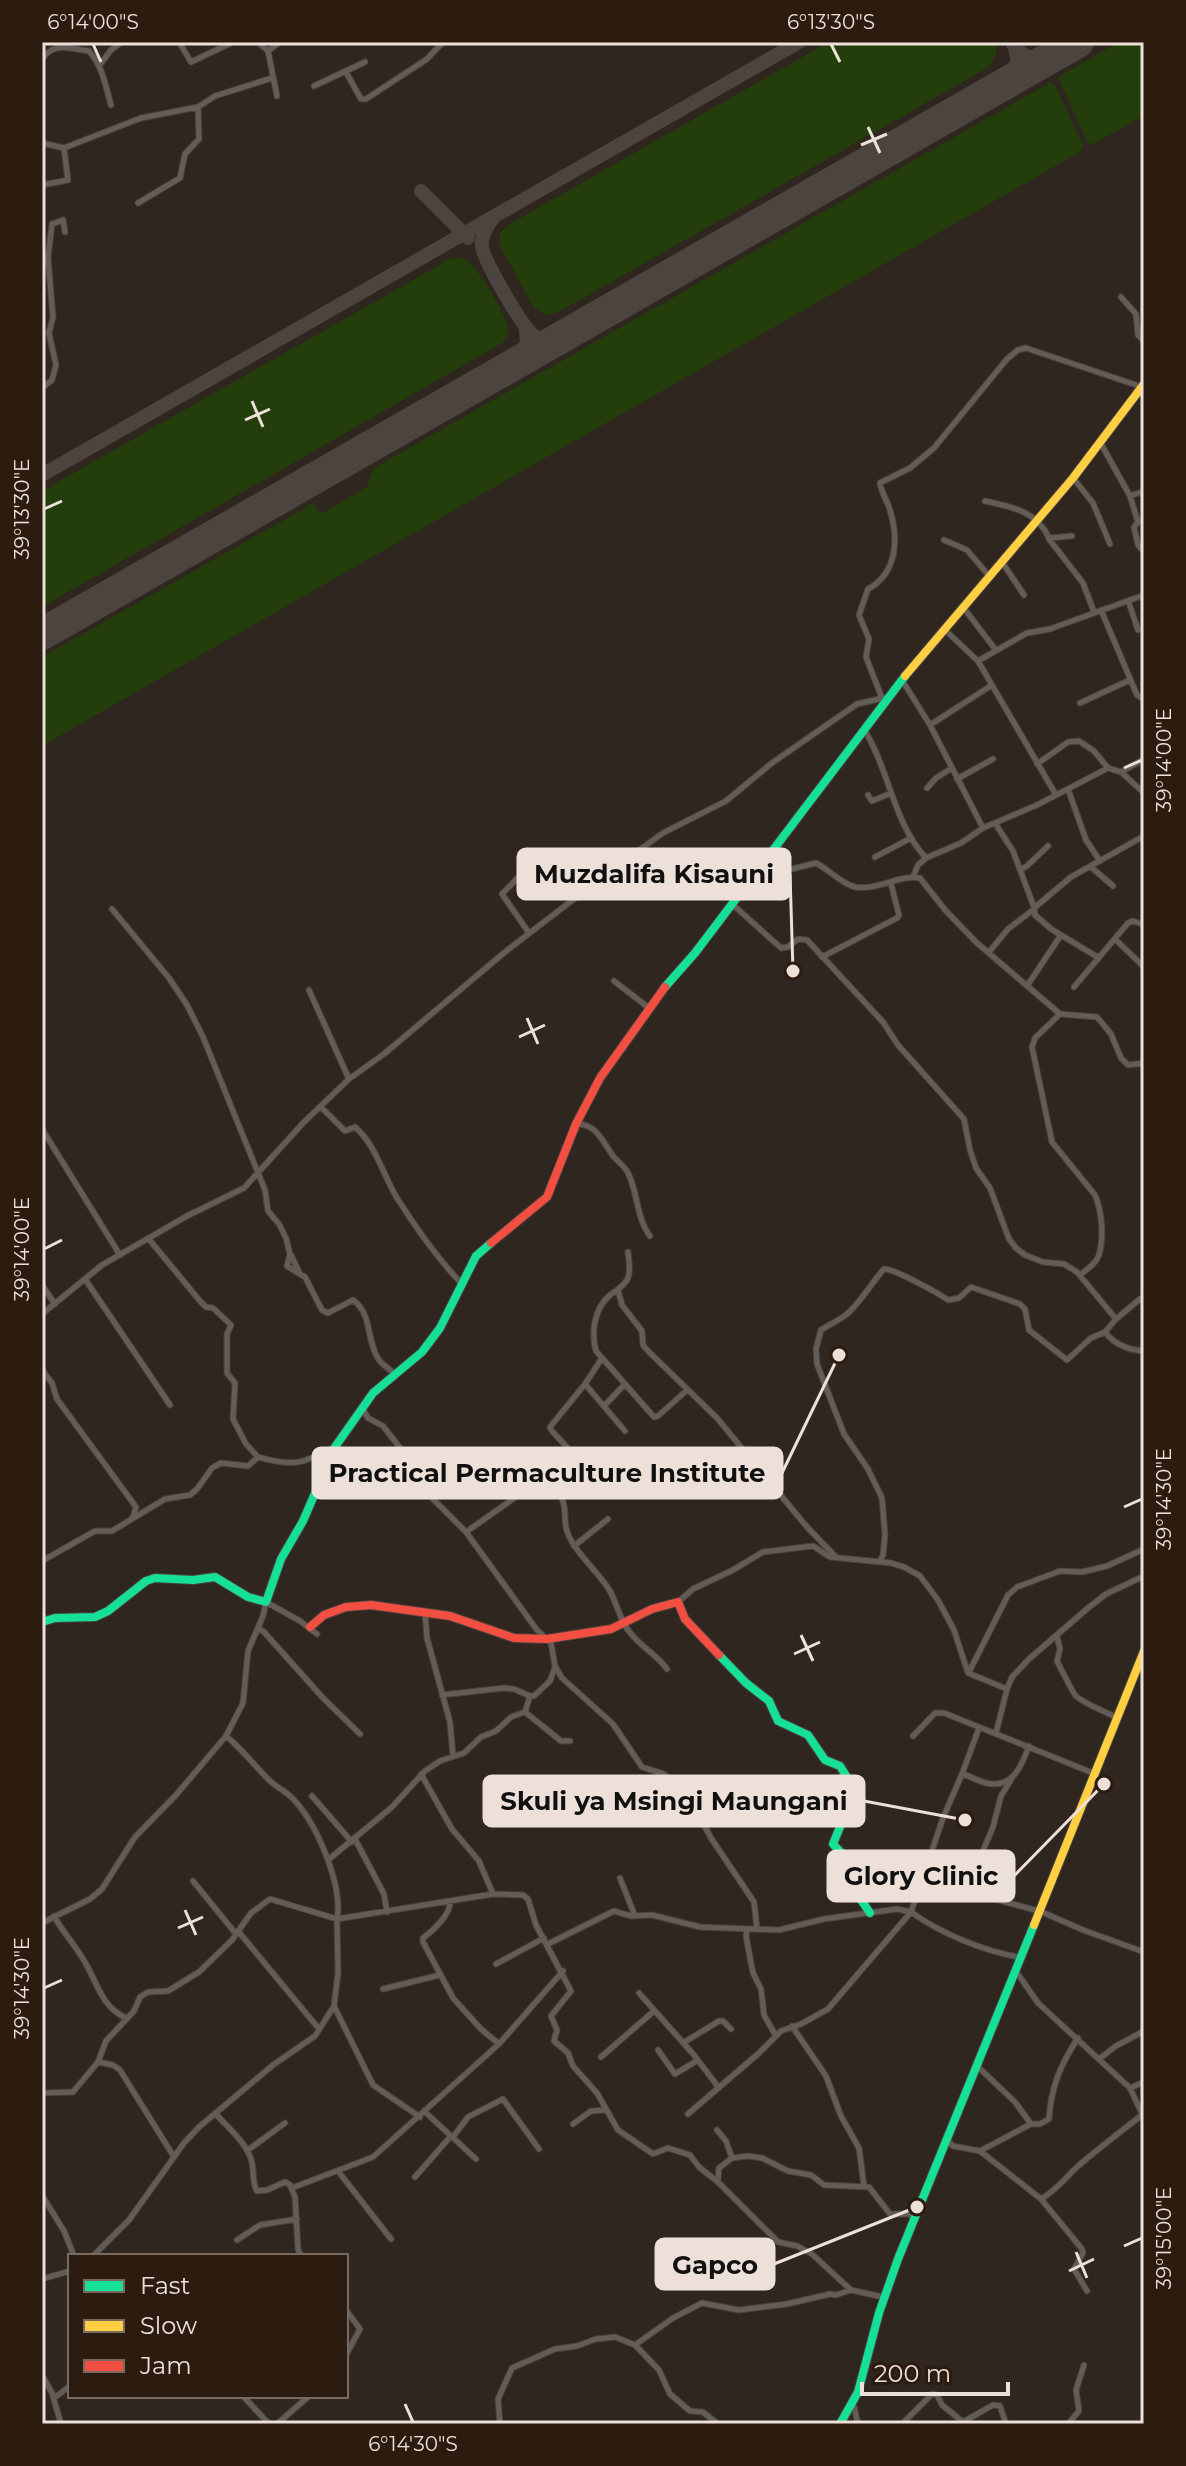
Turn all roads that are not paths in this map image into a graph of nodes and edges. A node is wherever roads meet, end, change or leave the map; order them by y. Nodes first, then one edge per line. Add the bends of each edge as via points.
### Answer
1 (48, 42) edge
2 (107, 42) edge
3 (122, 42) edge
4 (179, 42) edge
5 (233, 42) edge
6 (258, 42) edge
7 (280, 42) edge
8 (443, 42) edge
9 (52, 50) junction
10 (111, 50) junction
11 (268, 51) junction
12 (42, 59) edge
13 (365, 62) dead end
14 (98, 67) junction
15 (346, 72) junction
16 (272, 78) junction
17 (314, 86) dead end
18 (277, 96) dead end
19 (111, 105) dead end
20 (198, 107) junction
21 (42, 143) edge
22 (64, 148) junction
23 (42, 185) edge
24 (138, 203) dead end
25 (65, 232) dead end
26 (1121, 297) dead end
27 (1144, 341) edge
28 (1143, 386) edge
29 (42, 388) edge
30 (1100, 442) junction
31 (1073, 478) junction
32 (1144, 491) edge
33 (1130, 496) junction
34 (985, 501) dead end
35 (1037, 519) junction
36 (1072, 536) dead end
37 (1049, 538) junction
38 (944, 540) dead end
39 (1110, 544) dead end
40 (1144, 552) edge
41 (1002, 562) junction
42 (990, 577) junction
43 (1024, 595) dead end
44 (1144, 595) edge
45 (1129, 603) junction
46 (963, 607) junction
47 (1097, 611) junction
48 (944, 629) junction
49 (1138, 630) dead end
50 (995, 649) junction
51 (978, 661) junction
52 (902, 680) junction
53 (1130, 680) junction
54 (992, 685) junction
55 (885, 697) junction
56 (1144, 699) edge
57 (1080, 703) dead end
58 (930, 725) junction
59 (865, 731) junction
60 (993, 759) dead end
61 (1144, 759) edge
62 (1037, 764) junction
63 (952, 768) junction
64 (1108, 768) junction
65 (1121, 772) junction
66 (957, 779) junction
67 (927, 788) dead end
68 (1068, 789) junction
69 (891, 793) junction
70 (1144, 793) edge
71 (868, 795) dead end
72 (1056, 795) junction
73 (995, 822) junction
74 (983, 828) junction
75 (1144, 836) edge
76 (911, 838) junction
77 (1048, 846) dead end
78 (538, 857) dead end
79 (875, 857) dead end
80 (926, 858) junction
81 (1100, 861) junction
82 (617, 866) junction
83 (1091, 867) junction
84 (1020, 870) junction
85 (755, 874) junction
86 (913, 877) junction
87 (891, 884) junction
88 (1113, 886) dead end
89 (734, 901) junction
90 (112, 909) dead end
91 (1034, 909) junction
92 (1144, 925) edge
93 (529, 933) junction
94 (1061, 935) junction
95 (1116, 940) junction
96 (989, 952) junction
97 (822, 957) junction
98 (1099, 958) junction
99 (1144, 967) edge
100 (614, 981) dead end
101 (1027, 986) junction
102 (1074, 987) dead end
103 (309, 990) dead end
104 (650, 1009) junction
105 (1060, 1014) junction
106 (1144, 1063) edge
107 (349, 1079) junction
108 (321, 1107) junction
109 (576, 1124) junction
110 (42, 1129) edge
111 (258, 1173) junction
112 (650, 1236) dead end
113 (148, 1238) junction
114 (628, 1252) dead end
115 (120, 1255) junction
116 (1080, 1275) junction
117 (85, 1279) junction
118 (462, 1284) junction
119 (42, 1285) edge
120 (618, 1290) junction
121 (1140, 1299) dead end
122 (55, 1304) junction
123 (42, 1314) edge
124 (1116, 1319) junction
125 (1105, 1332) junction
126 (1144, 1351) edge
127 (602, 1358) junction
128 (42, 1370) edge
129 (394, 1373) junction
130 (585, 1384) junction
131 (625, 1384) junction
132 (687, 1390) junction
133 (170, 1405) dead end
134 (605, 1405) junction
135 (363, 1409) junction
136 (625, 1431) dead end
137 (335, 1447) junction
138 (258, 1457) junction
139 (588, 1470) dead end
140 (558, 1491) dead end
141 (523, 1492) dead end
142 (133, 1517) junction
143 (608, 1519) dead end
144 (466, 1532) junction
145 (574, 1546) junction
146 (1144, 1549) edge
147 (42, 1551) edge
148 (51, 1557) junction
149 (836, 1558) junction
150 (42, 1561) edge
151 (880, 1561) junction
152 (1144, 1576) edge
153 (266, 1602) junction
154 (678, 1602) junction
155 (424, 1611) junction
156 (42, 1622) edge
157 (623, 1623) junction
158 (310, 1627) junction
159 (258, 1628) junction
160 (317, 1634) dead end
161 (1057, 1636) junction
162 (547, 1639) junction
163 (1144, 1651) edge
164 (555, 1666) junction
165 (667, 1669) dead end
166 (968, 1673) junction
167 (1007, 1689) junction
168 (442, 1695) junction
169 (530, 1696) junction
170 (525, 1712) junction
171 (1117, 1718) junction
172 (979, 1728) junction
173 (996, 1733) junction
174 (360, 1734) dead end
175 (226, 1736) junction
176 (913, 1736) dead end
177 (570, 1741) dead end
178 (1029, 1746) junction
179 (453, 1756) junction
180 (1093, 1773) junction
181 (421, 1774) junction
182 (962, 1774) junction
183 (1012, 1780) junction
184 (312, 1796) dead end
185 (354, 1840) junction
186 (328, 1860) junction
187 (926, 1870) junction
188 (620, 1878) dead end
189 (193, 1881) dead end
190 (967, 1889) junction
191 (493, 1894) junction
192 (450, 1901) junction
193 (1038, 1911) junction
194 (387, 1912) junction
195 (911, 1912) junction
196 (870, 1913) junction
197 (54, 1916) junction
198 (635, 1916) junction
199 (337, 1919) junction
200 (42, 1923) edge
201 (747, 1929) junction
202 (757, 1929) junction
203 (237, 1932) junction
204 (546, 1941) junction
205 (1144, 1952) edge
206 (1018, 1957) junction
207 (496, 1964) dead end
208 (1014, 1970) junction
209 (563, 1971) junction
210 (440, 1975) junction
211 (383, 1989) dead end
212 (639, 1993) dead end
213 (334, 2006) junction
214 (654, 2011) junction
215 (126, 2018) junction
216 (792, 2026) junction
217 (319, 2029) junction
218 (731, 2029) dead end
219 (1144, 2031) edge
220 (776, 2036) junction
221 (1078, 2038) junction
222 (683, 2043) junction
223 (499, 2044) junction
224 (658, 2050) dead end
225 (601, 2057) dead end
226 (1099, 2059) junction
227 (698, 2060) junction
228 (98, 2062) junction
229 (976, 2065) junction
230 (1144, 2082) edge
231 (719, 2088) junction
232 (1130, 2088) junction
233 (42, 2093) edge
234 (605, 2110) junction
235 (424, 2111) junction
236 (215, 2113) junction
237 (688, 2114) dead end
238 (420, 2117) junction
239 (1143, 2117) edge
240 (285, 2123) dead end
241 (573, 2124) dead end
242 (1031, 2124) junction
243 (717, 2130) dead end
244 (452, 2136) junction
245 (947, 2140) junction
246 (539, 2149) dead end
247 (248, 2150) junction
248 (980, 2151) junction
249 (174, 2157) junction
250 (732, 2158) junction
251 (476, 2159) dead end
252 (338, 2171) junction
253 (415, 2177) dead end
254 (718, 2182) junction
255 (864, 2186) junction
256 (292, 2188) junction
257 (42, 2195) edge
258 (1041, 2199) junction
259 (913, 2217) junction
260 (297, 2219) junction
261 (391, 2239) dead end
262 (237, 2240) dead end
263 (73, 2254) edge
264 (97, 2254) edge
265 (300, 2254) edge
266 (68, 2272) edge
267 (42, 2279) edge
268 (851, 2290) junction
269 (1087, 2291) dead end
270 (883, 2297) junction
271 (348, 2313) edge
272 (635, 2345) junction
273 (348, 2351) edge
274 (1084, 2365) dead end
275 (42, 2375) edge
276 (68, 2388) edge
277 (54, 2398) junction
278 (245, 2398) edge
279 (307, 2398) edge
280 (854, 2406) junction
281 (61, 2424) edge
282 (269, 2424) edge
283 (277, 2424) edge
284 (500, 2424) edge
285 (718, 2424) edge
286 (840, 2424) edge
287 (858, 2424) edge
288 (904, 2424) edge
289 (1006, 2424) edge
290 (1068, 2424) edge

1 - 9 street
2 - 10 street
3 - 10 street
4 - 5 street via 191,62
6 - 11 street
7 - 11 street
8 - 15 street via 427,59 366,99 361,99
9 - 12 street
9 - 14 street via 89,51
10 - 14 street
11 - 16 street
13 - 15 street
14 - 19 street
15 - 17 street
16 - 18 street
16 - 20 street via 215,96
20 - 22 street via 141,118
20 - 24 street via 199,139 185,154 180,178
21 - 22 street
22 - 23 street via 68,180
25 - 29 street via 63,220 52,224 49,333 56,365 52,380
26 - 27 street via 1136,314 1138,335
28 - 30 street
28 - 55 street via 1026,348 1018,350 934,448 880,483 895,546 888,572 868,589 859,615 869,639 866,657
30 - 31 street
30 - 33 street
31 - 35 street
31 - 39 street via 1093,503
32 - 33 street
33 - 40 street via 1138,522 1135,536
34 - 35 street
35 - 37 street
35 - 41 street
36 - 37 street
37 - 47 street
38 - 42 street via 967,550
41 - 42 street
41 - 43 street
42 - 46 street
44 - 45 street
45 - 47 street
45 - 49 street
46 - 48 street
46 - 50 street
47 - 50 street
47 - 53 street
48 - 51 street
48 - 52 street
50 - 51 street
51 - 54 street
52 - 55 street
52 - 58 street
53 - 56 street
53 - 57 street
54 - 58 street
54 - 62 street
55 - 59 street
55 - 82 street via 857,704 726,801 663,833
58 - 63 street
59 - 69 street via 879,753
59 - 85 street
60 - 66 street
61 - 65 street
62 - 64 street via 1074,740 1094,751
62 - 72 street
63 - 66 street
63 - 67 street
64 - 65 street
64 - 68 street
65 - 70 street
66 - 74 street
68 - 72 street
68 - 81 street via 1086,840
69 - 71 street via 872,801
69 - 76 street
72 - 73 street
73 - 74 street
73 - 84 street
74 - 80 street
75 - 81 street
76 - 79 street
76 - 80 street
77 - 84 street
78 - 93 street via 502,894
80 - 86 street
81 - 83 street
82 - 89 street via 673,880 706,880 727,889
82 - 93 street
83 - 88 street
83 - 91 street
84 - 91 street
85 - 87 street via 816,863 855,887
85 - 89 street
86 - 87 street
86 - 96 street via 926,883 946,911
87 - 97 street via 897,918
89 - 97 street via 781,948 804,938
89 - 104 street
90 - 111 street via 187,1005
91 - 94 street
91 - 96 street
92 - 95 street via 1130,921
93 - 107 street
94 - 98 street
94 - 101 street
95 - 98 street
95 - 99 street
96 - 101 street
97 - 116 street via 964,1119 976,1168 990,1188 1009,1239 1025,1255 1064,1264
98 - 102 street
100 - 104 street
101 - 105 street
103 - 107 street
104 - 109 street via 600,1078
105 - 106 street via 1097,1017 1128,1065
105 - 116 street via 1032,1047 1052,1142 1099,1205 1098,1257
107 - 108 street
108 - 111 street
108 - 118 street via 345,1131 355,1127 372,1147 396,1197
109 - 112 street via 601,1136 628,1171
109 - 118 street via 547,1197 476,1256
110 - 115 street
111 - 113 street via 244,1188
111 - 129 street via 268,1211 290,1254 287,1266 305,1277 322,1310 328,1313 353,1300 359,1305 377,1358
113 - 115 street
113 - 138 street via 200,1301 231,1325 227,1373 235,1383 233,1419
114 - 120 street via 629,1275
115 - 117 street
116 - 124 street
117 - 122 street
117 - 133 street
118 - 129 street via 422,1352
119 - 122 street
120 - 127 street via 605,1299 594,1327 592,1338
120 - 132 street via 642,1331 643,1345
121 - 124 street
122 - 123 street
124 - 125 street
125 - 126 street via 1119,1345
125 - 151 street via 1067,1360 1029,1330 1020,1304 971,1287 948,1300 887,1267 846,1315 821,1330 817,1364 844,1434 882,1498 885,1535
127 - 130 street
127 - 131 street
128 - 142 street via 57,1399 136,1507
129 - 135 street
130 - 134 street
130 - 139 street via 550,1427
131 - 132 street via 654,1417
131 - 134 street
132 - 149 street
134 - 136 street
135 - 137 street
135 - 144 street via 404,1453 416,1482
137 - 138 street via 313,1459 283,1464
137 - 153 street
138 - 142 street via 248,1466 221,1463 190,1495 165,1499
140 - 145 street
141 - 144 street
142 - 148 street via 112,1531 84,1536
143 - 145 street
144 - 162 street
145 - 157 street via 611,1594
146 - 166 street via 1107,1566 1060,1571 1017,1587
147 - 148 street
148 - 150 street
149 - 151 street
149 - 154 street via 813,1546 763,1552
151 - 166 street via 920,1576 954,1630
152 - 161 street via 1106,1594
153 - 156 street via 215,1577 155,1578 95,1617
153 - 158 street
153 - 159 street
154 - 157 street
154 - 196 street via 685,1619 769,1701 778,1721 808,1735 825,1760 837,1763 853,1784 833,1844 863,1876 855,1891
155 - 158 street via 346,1607
155 - 162 street via 514,1638
155 - 168 street
157 - 162 street via 589,1635
157 - 165 street
158 - 160 street
159 - 174 street
159 - 175 street via 248,1651 243,1703
161 - 167 street via 1012,1677
161 - 171 street via 1057,1661 1077,1696
162 - 164 street
163 - 171 street
164 - 169 street via 550,1681
164 - 202 street via 613,1724 642,1767 664,1774 692,1802 754,1902
166 - 167 street
167 - 173 street
168 - 169 street via 504,1688
168 - 179 street
169 - 170 street
170 - 177 street via 561,1741
170 - 179 street
171 - 180 street
172 - 173 street
172 - 176 street via 935,1713
172 - 182 street
173 - 178 street
175 - 186 street via 289,1795
175 - 197 street via 135,1837 102,1889
178 - 180 street
178 - 183 street
179 - 181 street
180 - 193 street
181 - 185 street
181 - 191 street via 452,1829 479,1861
182 - 183 street via 987,1784
182 - 187 street
183 - 190 street via 1001,1796
184 - 185 street
185 - 186 street
185 - 194 street via 379,1884
186 - 199 street
187 - 190 street
187 - 195 street
188 - 198 street
189 - 203 street
190 - 193 street
191 - 192 street
191 - 204 street via 528,1899
192 - 194 street
192 - 210 street via 451,1908 423,1940
193 - 205 street
193 - 206 street
194 - 199 street
195 - 196 street
195 - 206 street via 967,1941
195 - 216 street via 828,2009
196 - 202 street via 809,1921 793,1929
197 - 200 street
197 - 215 street via 101,1996
198 - 201 street
198 - 204 street via 614,1911
199 - 203 street via 270,1899
199 - 213 street
201 - 202 street
201 - 220 street via 764,2015
203 - 215 street via 178,1987 143,1993
203 - 217 street
204 - 207 street
204 - 209 street
206 - 208 street
208 - 221 street via 1038,2003
208 - 229 street
209 - 223 street
209 - 234 street via 571,1991 551,2016 557,2030 554,2041 568,2053
210 - 211 street
210 - 223 street via 457,2002
212 - 214 street
213 - 217 street
213 - 238 street via 373,2085
214 - 222 street
214 - 225 street
215 - 228 street via 106,2041
216 - 220 street
216 - 255 street via 826,2076 859,2148
217 - 236 street
218 - 222 street via 719,2021
219 - 226 street
220 - 231 street
221 - 226 street
221 - 242 street via 1049,2096 1049,2119
222 - 227 street
223 - 235 street
224 - 227 street via 677,2074
226 - 232 street
227 - 231 street
228 - 233 street via 73,2092
228 - 249 street via 120,2070
229 - 242 street
229 - 245 street
230 - 232 street
231 - 237 street
232 - 239 street
234 - 241 street via 591,2111
234 - 254 street via 618,2130 640,2147 653,2154 668,2148 690,2155
235 - 238 street
235 - 244 street
236 - 247 street
236 - 249 street
238 - 252 street via 373,2157
239 - 258 street
240 - 247 street
242 - 248 street
243 - 250 street
244 - 246 street via 468,2117 503,2099
244 - 251 street
244 - 253 street
245 - 248 street
245 - 259 street
247 - 256 street via 257,2191 285,2182
248 - 258 street
249 - 264 street
250 - 254 street via 719,2168
250 - 255 street via 762,2158 824,2185
252 - 256 street
252 - 261 street
254 - 268 street via 778,2242 812,2254
255 - 259 street via 890,2214
256 - 260 street
257 - 263 street
258 - 269 street via 1082,2249 1074,2269
259 - 270 street
260 - 262 street via 260,2225
260 - 265 street
266 - 267 street
268 - 270 street
268 - 272 street via 739,2310 702,2303
270 - 280 street
271 - 273 street via 360,2329
272 - 284 street via 615,2337 596,2339 512,2368 498,2399
272 - 285 street via 659,2370 670,2394
274 - 290 street via 1076,2390 1079,2411
275 - 277 street
276 - 277 street
277 - 281 street
278 - 282 street
279 - 283 street
280 - 286 street
280 - 287 street
288 - 289 street via 932,2394 963,2422 1000,2406

